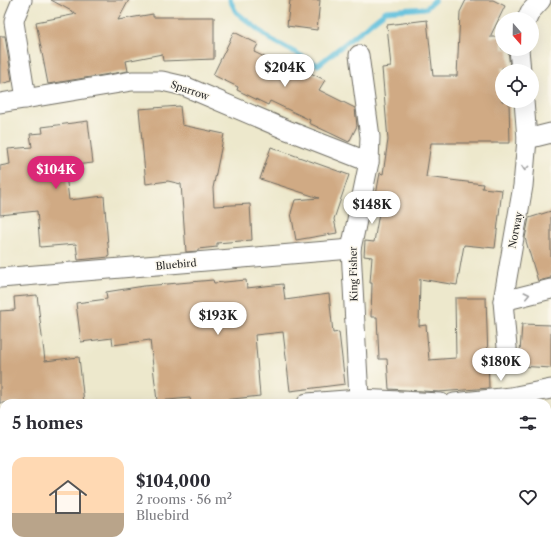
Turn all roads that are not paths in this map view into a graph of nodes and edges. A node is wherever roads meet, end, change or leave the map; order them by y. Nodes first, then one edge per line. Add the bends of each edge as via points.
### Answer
1 (22, 0) edge
2 (541, 0) edge
3 (530, 12) edge
4 (359, 55) dead end
5 (26, 99) junction
6 (0, 103) edge
7 (525, 108) edge
8 (551, 133) edge
9 (527, 138) junction
10 (369, 162) junction
11 (351, 249) junction
12 (0, 278) edge
13 (551, 290) edge
14 (503, 301) junction
15 (508, 359) dead end
16 (551, 389) edge
17 (359, 399) edge
18 (492, 399) edge

1 - 5 street via 14,22
2 - 3 street
4 - 10 street, King Fisher via 370,137
5 - 6 street, Sparrow
5 - 10 street, Sparrow via 132,81 162,81 184,86
7 - 9 street, Norway
8 - 9 street
9 -> 14 street, Norway via 523,186
10 - 11 street, King Fisher
11 - 12 street, Bluebird
11 - 17 street, King Fisher
14 -> 13 street
14 - 15 street, Norway
16 - 18 street

